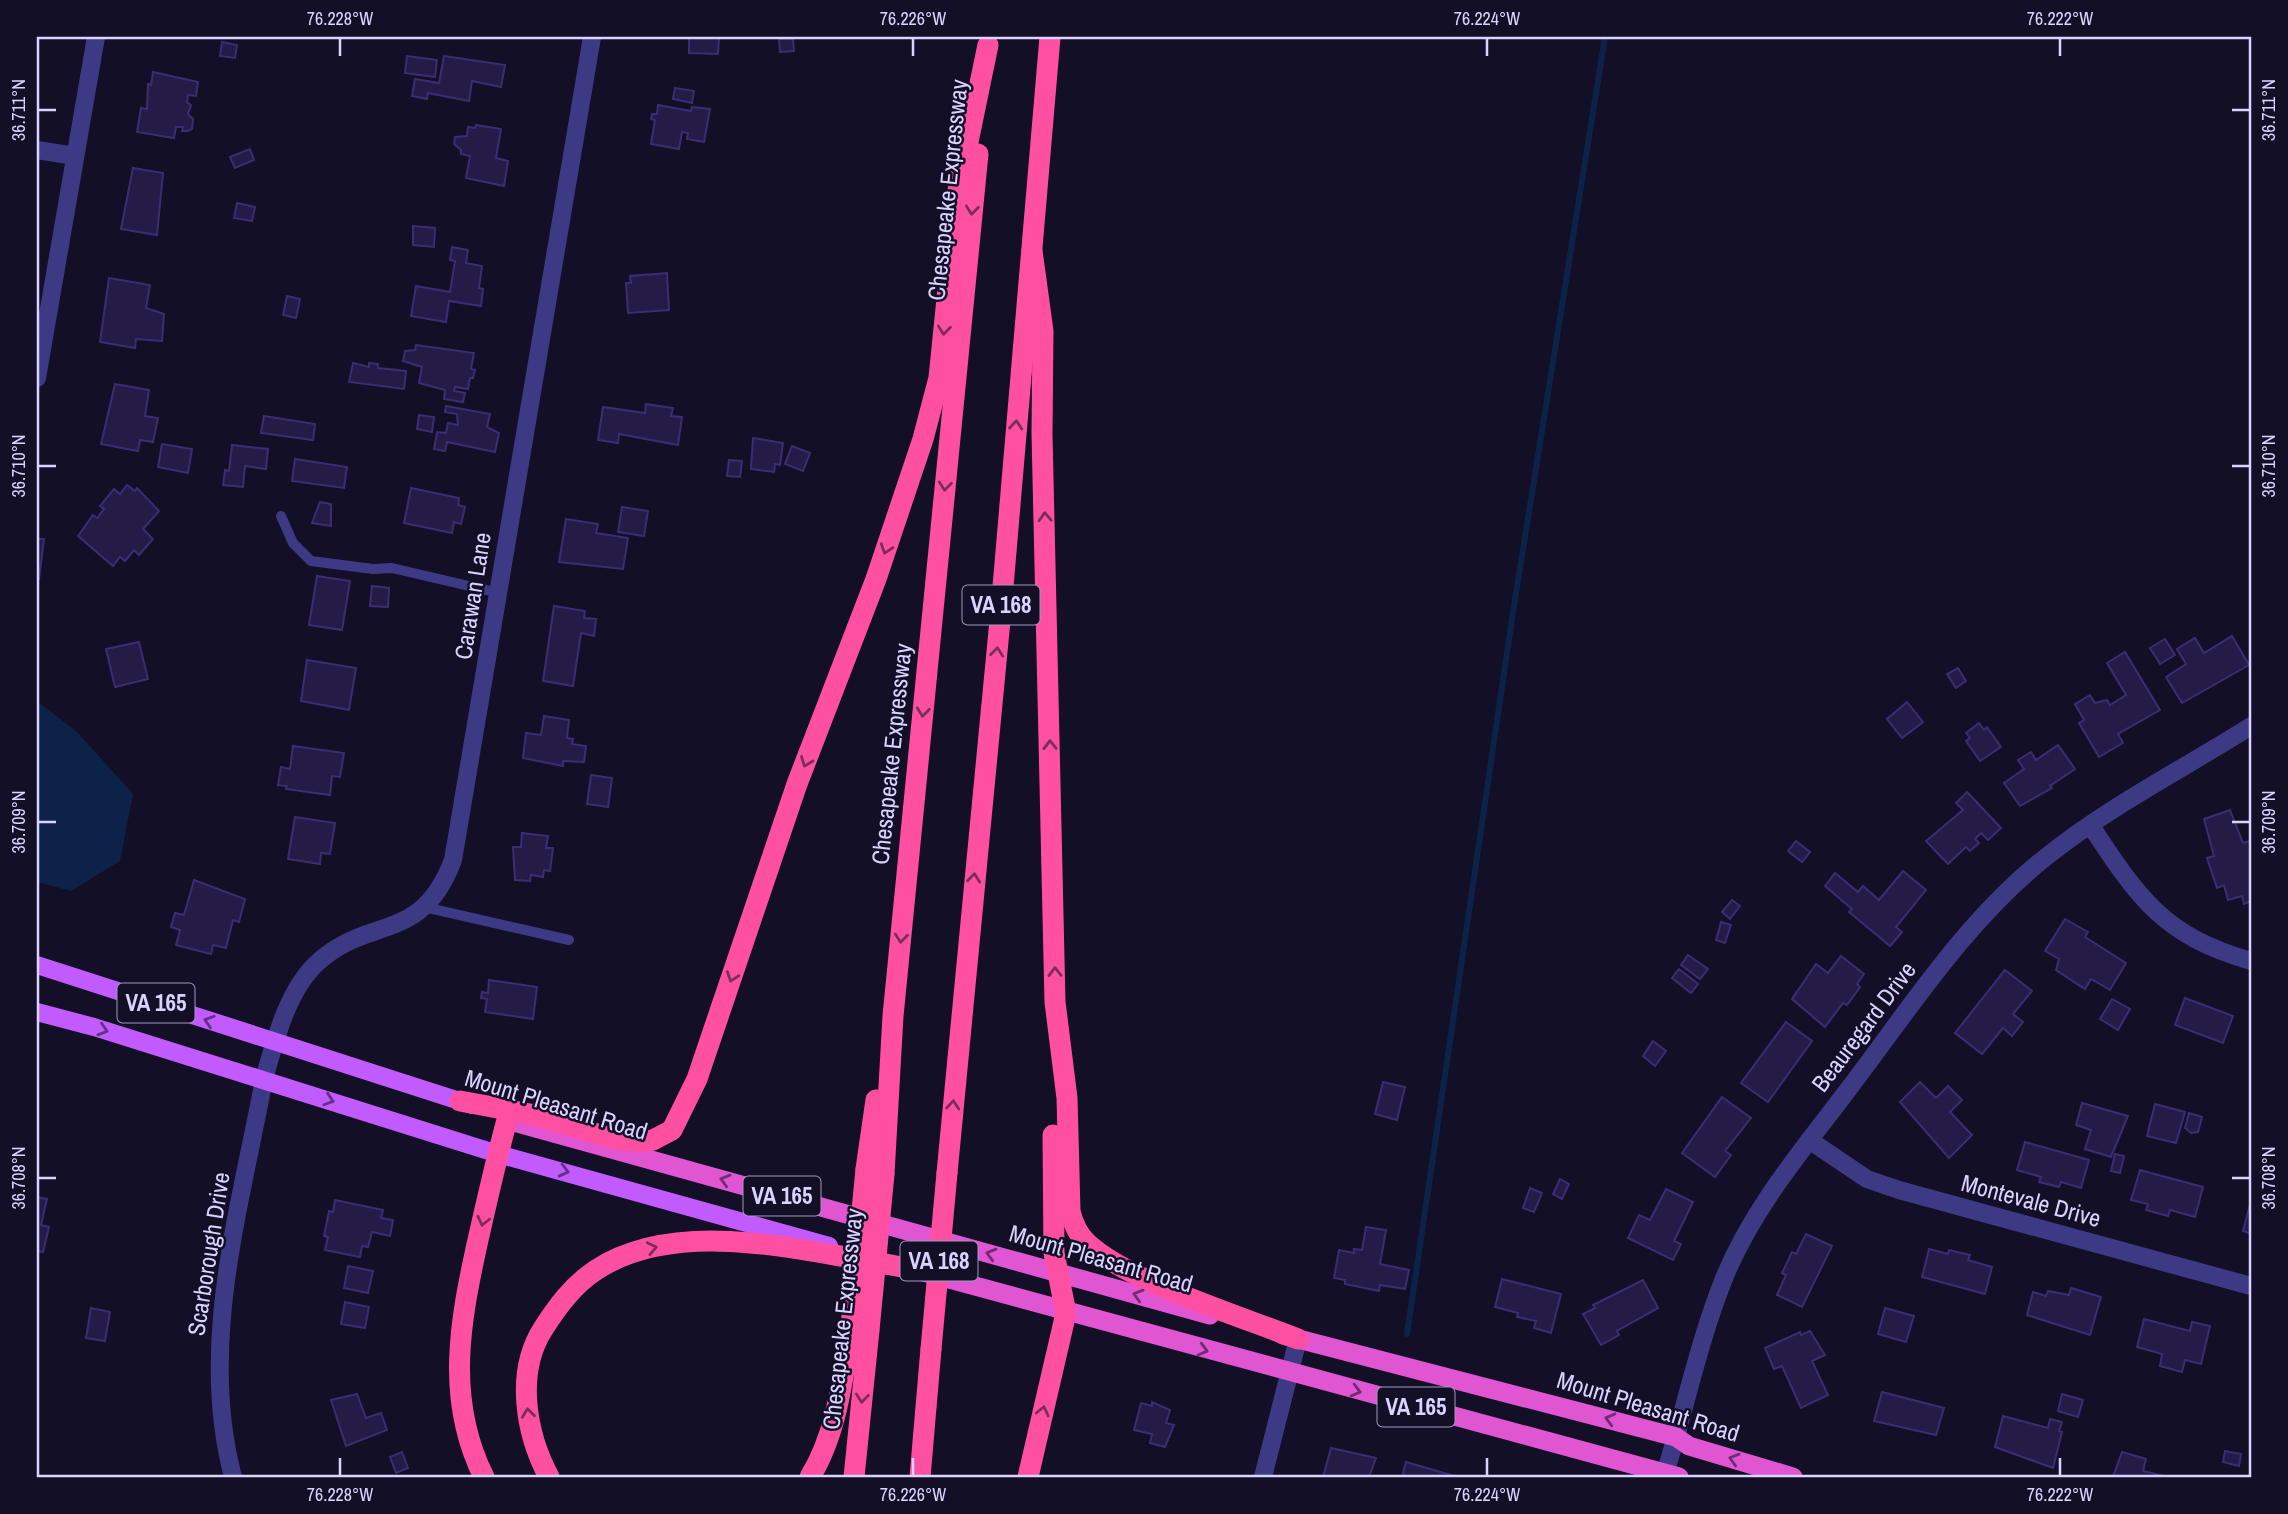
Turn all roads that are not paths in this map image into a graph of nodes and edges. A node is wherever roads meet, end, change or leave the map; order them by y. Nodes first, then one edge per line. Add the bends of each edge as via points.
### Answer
1 (96, 37) edge
2 (592, 37) edge
3 (1050, 37) edge
4 (989, 41) edge
5 (37, 149) edge
6 (75, 156) junction
7 (1032, 251) junction
8 (37, 378) edge
9 (281, 516) dead end
10 (499, 593) junction
11 (2251, 726) edge
12 (2091, 826) junction
13 (424, 908) junction
14 (569, 940) dead end
15 (2251, 961) edge
16 (37, 965) edge
17 (1055, 1002) junction
18 (37, 1012) edge
19 (274, 1043) junction
20 (264, 1079) junction
21 (460, 1101) junction
22 (508, 1120) junction
23 (1809, 1140) junction
24 (498, 1154) junction
25 (909, 1268) junction
26 (1057, 1272) junction
27 (2251, 1286) edge
28 (1066, 1313) junction
29 (860, 1328) junction
30 (1298, 1339) junction
31 (1290, 1373) junction
32 (1676, 1437) junction
33 (1672, 1476) edge
34 (233, 1477) edge
35 (484, 1477) edge
36 (549, 1477) edge
37 (810, 1477) edge
38 (854, 1477) edge
39 (920, 1477) edge
40 (1028, 1477) edge
41 (1264, 1477) edge
42 (1793, 1477) edge

1 - 6 street
2 - 10 street, Carawan Lane
3 - 7 highway, VA 168
4 -> 21 highway via 958,190 939,379 922,439 876,579 797,784 678,1123 653,1140 638,1142
4 -> 29 highway, Chesapeake Expressway / VA 168, bridge
5 - 6 street
6 - 8 street
17 -> 7 highway via 1042,434 1044,331
39 -> 7 highway, VA 168, bridge
9 - 10 lane via 293,543 312,561 392,568
10 - 13 street, Carawan Lane via 453,860 440,890
11 - 12 street, Beauregard Drive
12 - 15 street via 2165,922 2216,951
12 - 23 street, Beauregard Drive via 2046,857 1968,933
13 - 14 lane
13 - 19 street, Carawan Lane via 409,920 340,946 319,961 296,990
19 -> 16 main road, Mount Pleasant Road / VA 165
17 - 26 highway
17 - 30 highway via 1067,1098 1070,1212 1085,1241 1112,1261 1160,1284
18 -> 20 main road, VA 165
19 - 20 street, Carawan Lane
19 - 21 main road, Mount Pleasant Road / VA 165
20 -> 24 main road, VA 165
20 - 34 street, Scarborough Drive via 219,1324 219,1387
21 - 22 main road, Mount Pleasant Road / VA 165
22 - 24 highway
26 -> 22 highway, Mount Pleasant Road / VA 165
23 - 27 street, Montevale Drive via 1867,1179 1899,1191
23 - 32 street, Beauregard Drive via 1749,1226 1725,1276
24 -> 25 main road, VA 165
24 -> 35 highway via 463,1308 457,1378 466,1431
25 - 28 highway, VA 165
36 -> 25 highway via 529,1422 528,1373 540,1334 558,1306 595,1270 649,1248 706,1240
26 - 28 highway
30 -> 26 highway, Mount Pleasant Road / VA 165
28 -> 31 highway, VA 165
40 -> 28 highway
29 - 37 highway via 820,1460
29 -> 38 highway, Chesapeake Expressway / VA 168
30 - 31 street
32 -> 30 highway, Mount Pleasant Road / VA 165
31 -> 33 highway, VA 165
31 - 41 street
32 - 33 street, Beauregard Drive
42 -> 32 highway, Mount Pleasant Road / VA 165 via 1689,1446

